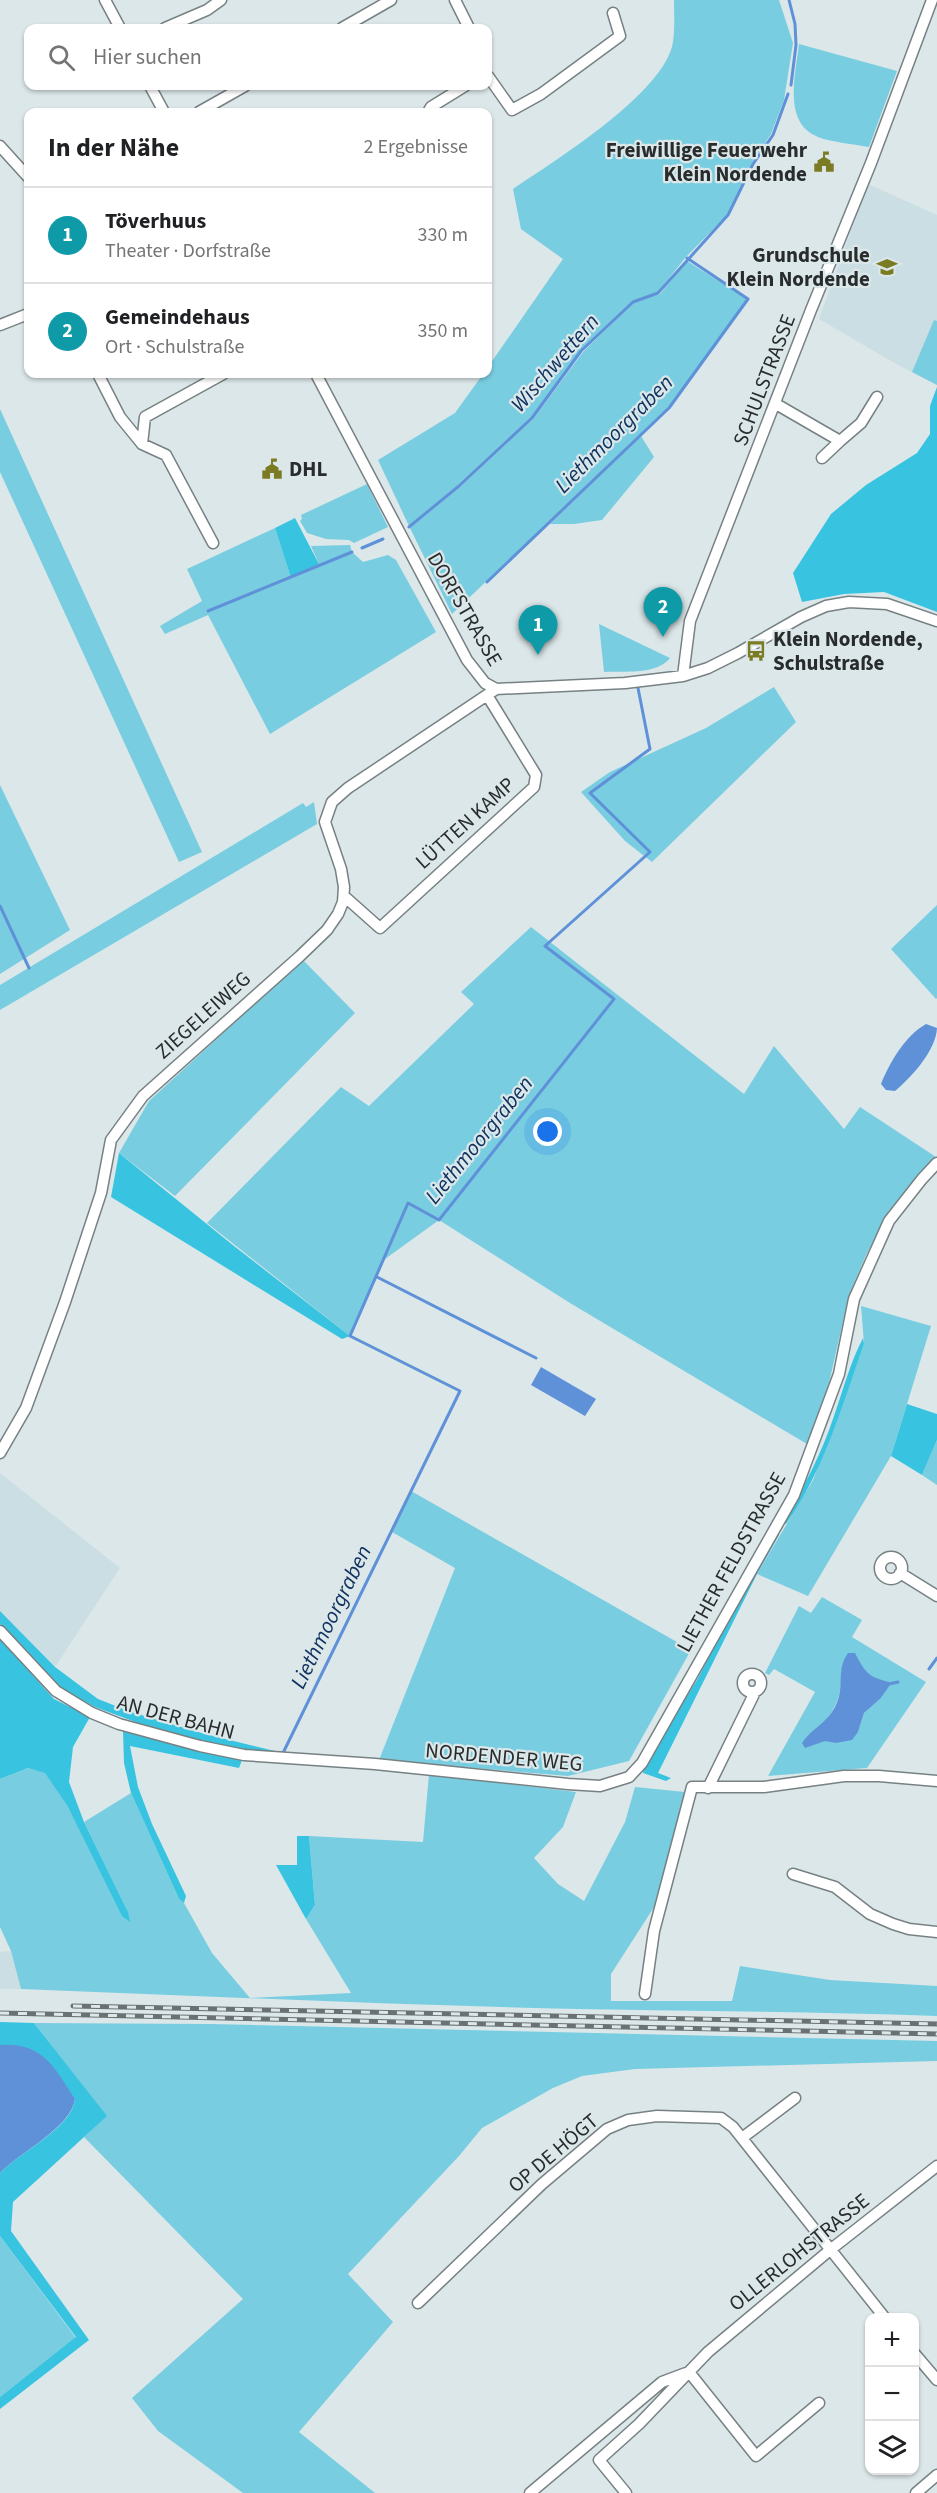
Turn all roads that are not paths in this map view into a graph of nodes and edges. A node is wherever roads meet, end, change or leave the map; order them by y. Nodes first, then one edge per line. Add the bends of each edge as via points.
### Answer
1 (105, 0) edge
2 (221, 0) edge
3 (391, 0) edge
4 (455, 0) edge
5 (932, 0) edge
6 (613, 13) dead end
7 (118, 24) edge
8 (174, 24) edge
9 (349, 24) edge
10 (467, 24) edge
11 (492, 82) edge
12 (152, 90) edge
13 (238, 90) edge
14 (459, 90) edge
15 (162, 108) edge
16 (207, 108) edge
17 (430, 108) edge
18 (0, 146) edge
19 (24, 173) edge
20 (24, 316) edge
21 (0, 325) edge
22 (100, 378) edge
23 (215, 378) edge
24 (318, 378) edge
25 (877, 397) dead end
26 (776, 404) junction
27 (840, 441) junction
28 (142, 444) junction
29 (822, 458) dead end
30 (213, 543) dead end
31 (937, 621) edge
32 (683, 676) junction
33 (491, 692) junction
34 (344, 896) junction
35 (937, 1163) edge
36 (0, 1453) edge
37 (900, 1573) dead end
38 (937, 1596) edge
39 (0, 1631) edge
40 (754, 1692) dead end
41 (375, 1764) joint
42 (629, 1777) joint
43 (937, 1781) edge
44 (708, 1788) junction
45 (793, 1874) dead end
46 (937, 1932) edge
47 (645, 1994) dead end
48 (795, 2098) dead end
49 (742, 2138) junction
50 (937, 2166) edge
51 (830, 2250) junction
52 (418, 2303) dead end
53 (881, 2313) edge
54 (919, 2358) edge
55 (689, 2372) junction
56 (937, 2380) edge
57 (819, 2403) dead end
58 (937, 2475) edge
59 (621, 2491) edge
60 (530, 2493) edge
61 (916, 2493) edge

1 - 7 street
2 - 8 street
3 - 9 street
4 - 10 street
5 - 26 street, SCHULSTRASSE
6 - 11 street via 620,36 541,94 512,110
12 - 15 street
13 - 16 street
14 - 17 street
18 - 19 street
20 - 21 street
22 - 28 street via 120,417
23 - 28 street via 145,417
24 - 33 street, DORFSTRASSE via 467,660
25 - 27 street via 861,423
26 - 27 street
26 - 32 street, SCHULSTRASSE via 690,621
27 - 29 street
28 - 30 street via 166,455
31 - 32 street, DORFSTRASSE via 887,604 849,602 826,606 708,668
32 - 33 street, DORFSTRASSE
33 - 34 street via 332,802 325,822 341,869
33 - 34 street, LÜTTEN KAMP via 536,776 534,787 380,928
34 - 36 street, ZIEGELEIWEG via 339,914 327,930 143,1096 111,1140 101,1193 65,1302 26,1408
35 - 42 street, LIETHER FELDSTRASSE via 889,1221 859,1288 839,1374 794,1494 642,1763
37 - 38 street
39 - 41 street, AN DER BAHN via 56,1691 119,1725 244,1755
40 - 44 street
41 - 42 street, NORDENDER WEG via 600,1786
43 - 44 street via 853,1776 764,1787
44 - 47 street via 692,1787 654,1931
45 - 46 street via 835,1887 870,1914 893,1924
48 - 49 street
49 - 51 street, OP DE HÖGT
49 - 52 street, OP DE HÖGT via 721,2118 657,2116 628,2120 607,2129 542,2184
50 - 51 street, OLLERLOHSTRASSE
51 - 53 street, OP DE HÖGT
51 - 55 street, OLLERLOHSTRASSE
54 - 56 street
55 - 57 street via 756,2456
55 - 59 street, OLLERLOHSTRASSE via 598,2460
55 - 60 street, OLLERLOHSTRASSE via 662,2382
58 - 61 street

